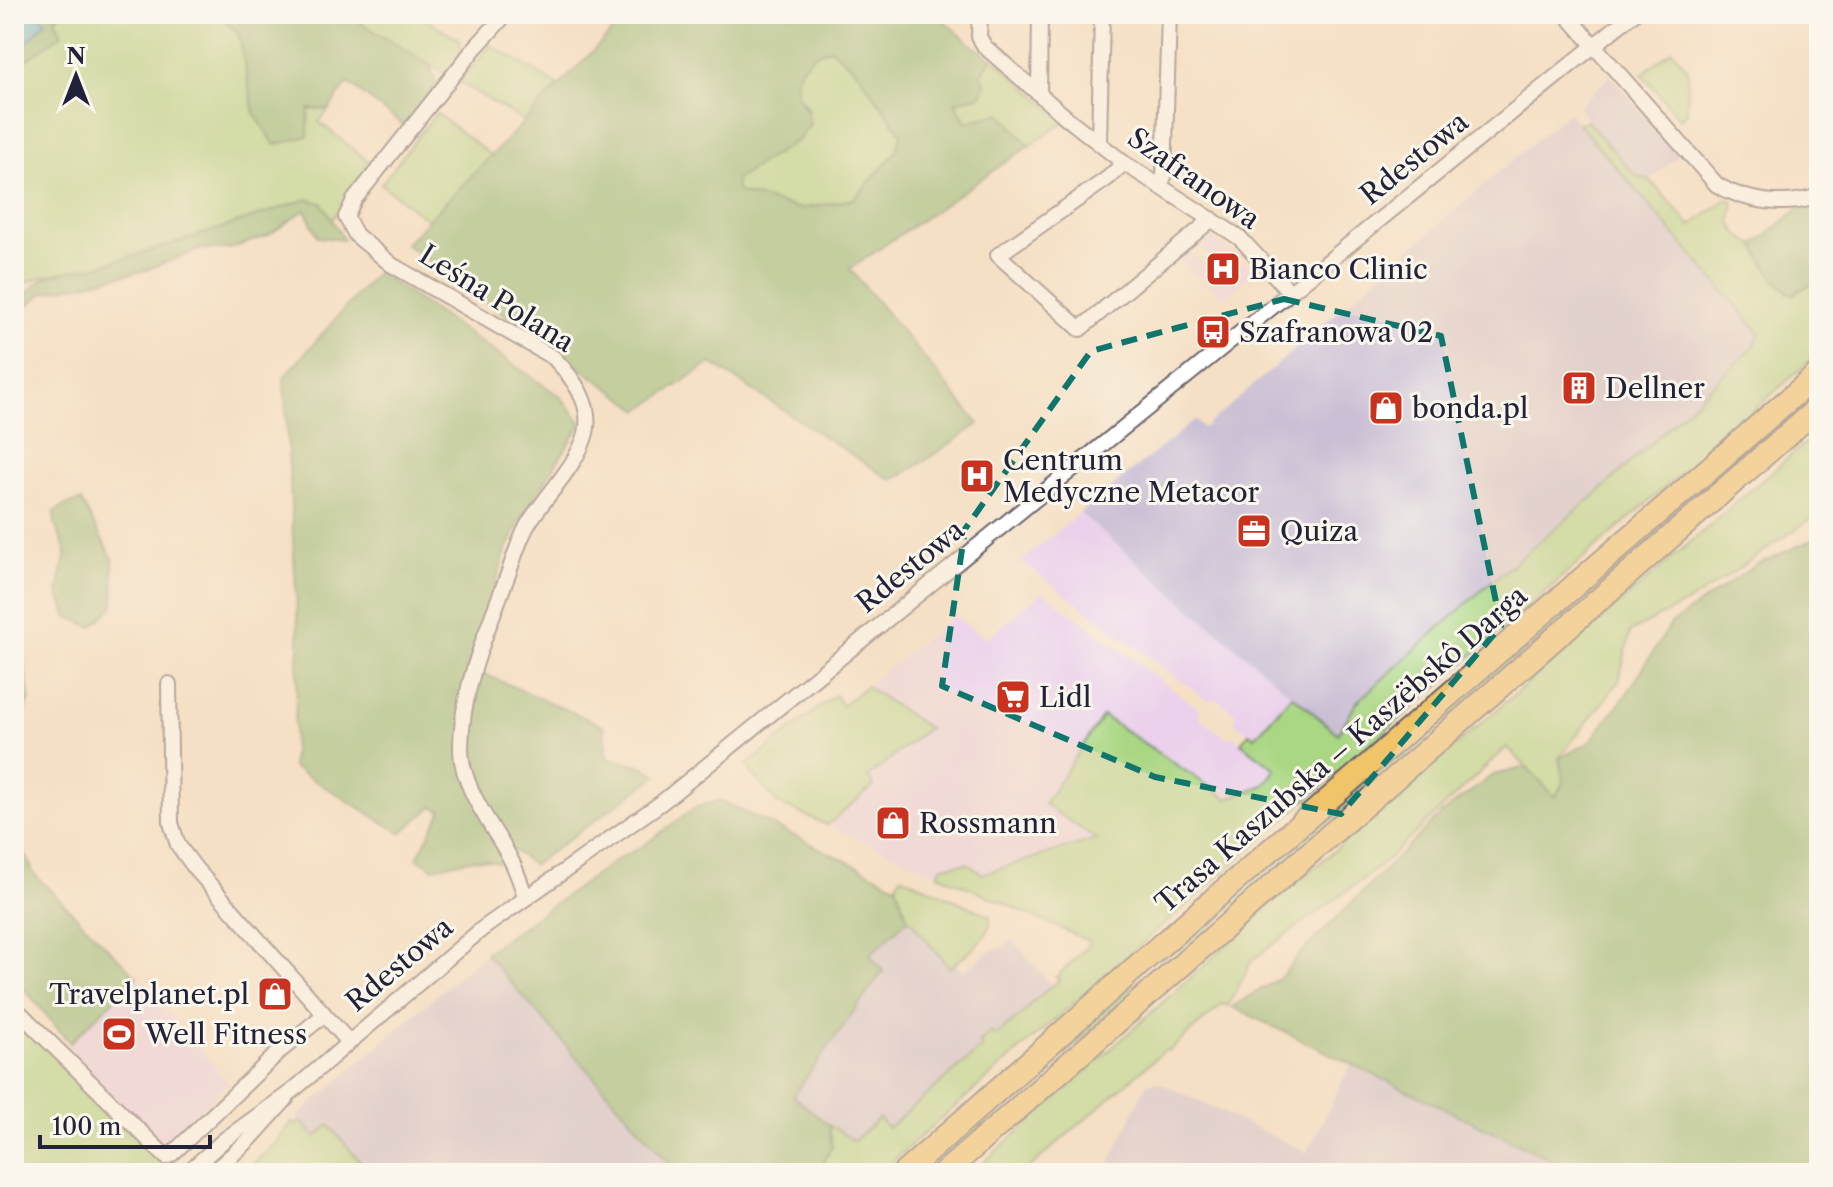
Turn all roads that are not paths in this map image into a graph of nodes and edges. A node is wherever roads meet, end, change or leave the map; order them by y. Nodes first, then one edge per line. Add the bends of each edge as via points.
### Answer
1 (506, 14) edge
2 (980, 14) edge
3 (1040, 14) edge
4 (1102, 14) edge
5 (1169, 14) edge
6 (1633, 14) edge
7 (1572, 16) edge
8 (1593, 46) junction
9 (1039, 94) junction
10 (1099, 142) junction
11 (1124, 163) junction
12 (1160, 187) junction
13 (1819, 196) edge
14 (1212, 219) junction
15 (1290, 292) junction
16 (1819, 373) edge
17 (1819, 407) edge
18 (169, 684) dead end
19 (526, 898) junction
20 (14, 1007) edge
21 (324, 1015) junction
22 (348, 1041) junction
23 (291, 1092) junction
24 (187, 1173) edge
25 (212, 1173) edge
26 (904, 1173) edge
27 (944, 1173) edge

1 - 19 street, Leśna Polana via 354,200 346,217 356,235 392,265 554,358 572,377 584,405 586,434 581,445 530,521 513,558 470,683 461,748 465,776
2 - 9 street, Szafranowa via 981,43
3 - 9 street
4 - 10 street, Szafranowa
5 - 12 street
6 - 8 street, Rdestowa
7 - 8 street
8 - 13 street via 1717,185 1773,202
8 - 15 street, Rdestowa
9 - 10 street, Szafranowa
10 - 11 street, Szafranowa
11 - 12 street, Szafranowa
11 - 14 street via 998,255 1080,329
12 - 14 street, Szafranowa
14 - 15 street, Szafranowa via 1240,238
15 - 19 street, Rdestowa via 661,803
16 - 26 highway, Trasa Kaszubska – Kaszëbskô Darga
17 - 27 highway, Trasa Kaszubska – Kaszëbskô Darga
18 - 21 street via 169,810 178,845
19 - 22 street, Rdestowa
20 - 21 street via 166,1157
21 - 22 street
22 - 23 street, Rdestowa
23 - 24 street, Rdestowa
23 - 25 street, Rdestowa

